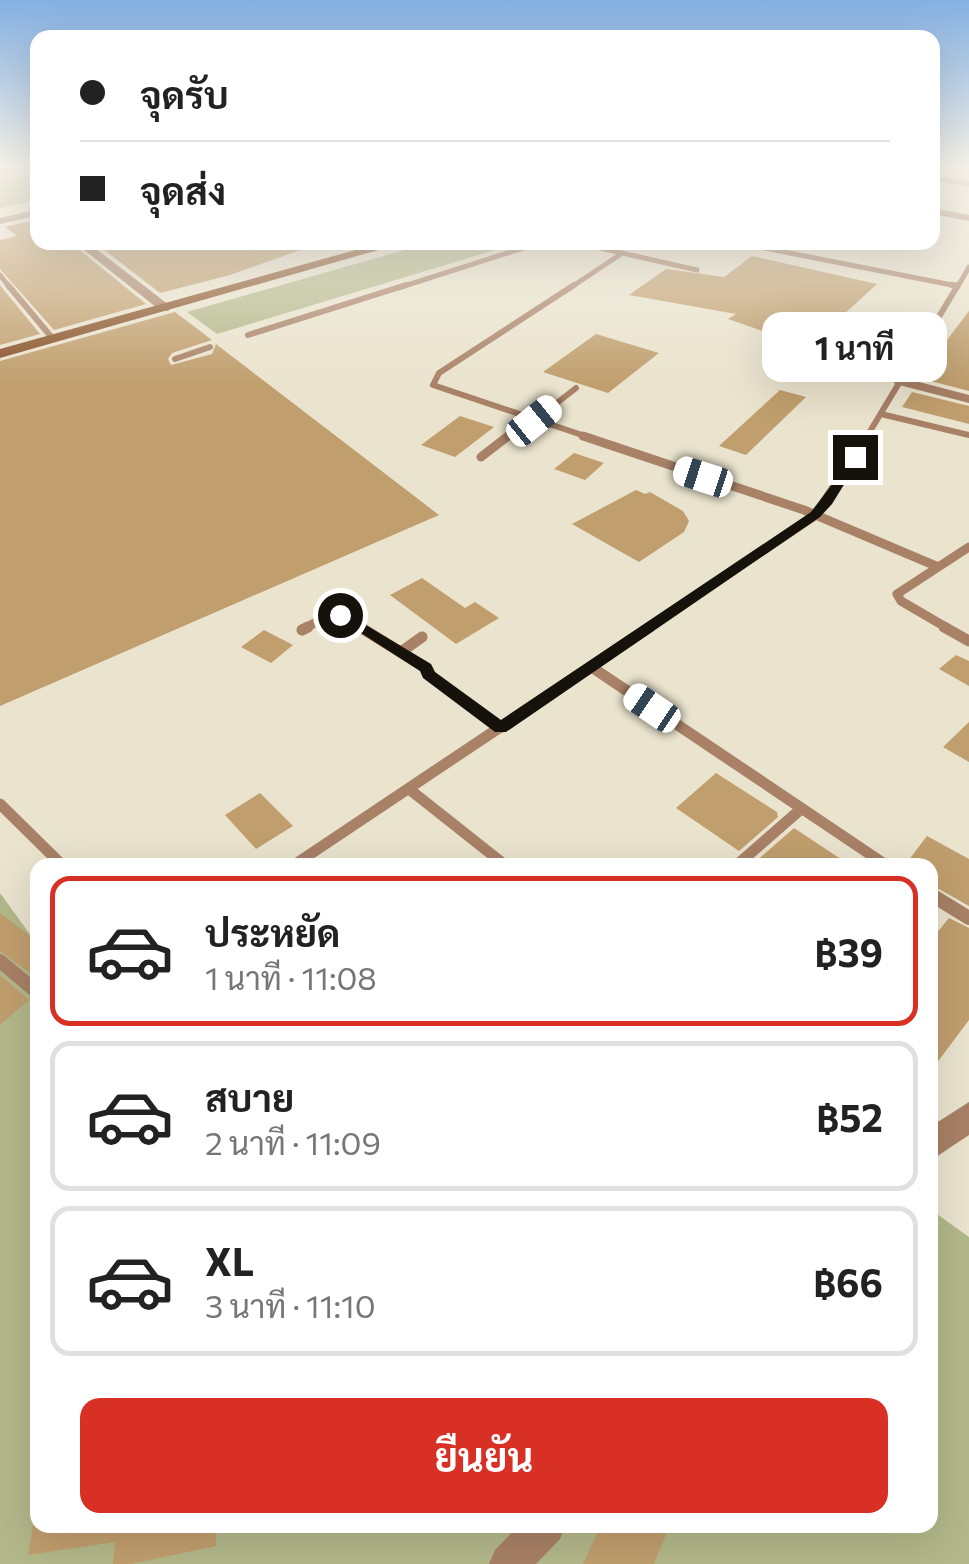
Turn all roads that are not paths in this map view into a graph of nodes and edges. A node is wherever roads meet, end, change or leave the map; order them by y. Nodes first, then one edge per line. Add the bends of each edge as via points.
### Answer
1 (89, 250) edge
2 (375, 250) edge
3 (517, 250) edge
4 (604, 250) edge
5 (773, 250) edge
6 (372, 251) joint
7 (621, 254) junction
8 (969, 268) edge
9 (697, 270) dead end
10 (0, 275) edge
11 (956, 288) junction
12 (969, 292) edge
13 (165, 308) junction
14 (248, 335) dead end
15 (54, 339) junction
16 (210, 348) dead end
17 (0, 354) edge
18 (176, 359) dead end
19 (900, 382) junction
20 (576, 388) dead end
21 (969, 398) edge
22 (881, 414) junction
23 (531, 420) junction
24 (969, 436) edge
25 (480, 457) dead end
26 (816, 514) junction
27 (969, 547) edge
28 (936, 566) junction
29 (302, 630) dead end
30 (422, 637) dead end
31 (969, 641) edge
32 (400, 652) junction
33 (592, 668) junction
34 (500, 728) junction
35 (410, 789) junction
36 (0, 804) edge
37 (801, 808) junction
38 (55, 858) edge
39 (305, 858) edge
40 (496, 858) edge
41 (745, 858) edge
42 (876, 858) edge
43 (938, 899) edge
44 (969, 918) edge
45 (0, 961) edge
46 (30, 986) edge
47 (969, 1117) edge
48 (938, 1140) edge
49 (538, 1533) edge
50 (509, 1564) edge

1 - 13 street
2 - 6 street
3 - 14 lane
4 - 7 lane
5 - 11 lane
6 - 13 street
7 - 9 lane
7 - 23 lane via 432,381 436,388
8 - 11 lane
10 - 15 lane
11 - 12 lane
11 - 19 lane
13 - 15 street
15 - 17 street
16 - 18 lane
19 - 21 street
19 - 22 lane
20 - 23 lane
22 - 24 lane
22 - 26 lane
23 - 25 lane
23 - 26 lane
26 - 28 lane
26 - 33 lane
27 - 28 lane
28 - 31 lane via 901,588 898,597
29 - 32 lane via 321,617 340,615
30 - 32 lane
32 - 34 lane
33 - 34 lane
33 - 37 lane
34 - 35 lane
35 - 39 lane
35 - 40 lane
36 - 38 lane
37 - 41 lane
37 - 42 lane
43 - 44 lane
45 - 46 lane
47 - 48 street
49 - 50 street

